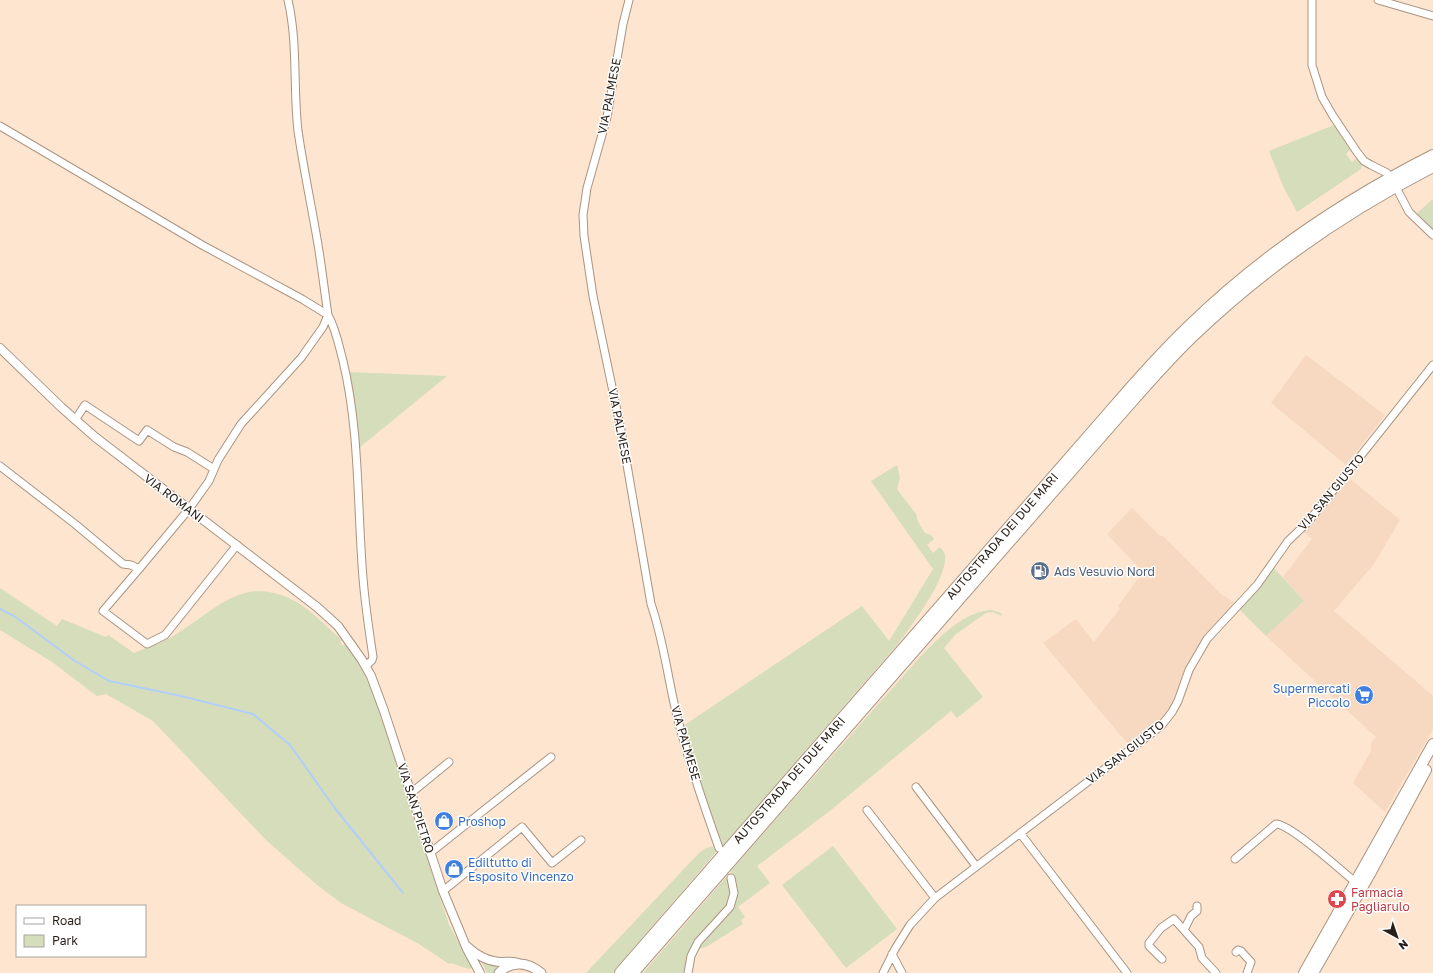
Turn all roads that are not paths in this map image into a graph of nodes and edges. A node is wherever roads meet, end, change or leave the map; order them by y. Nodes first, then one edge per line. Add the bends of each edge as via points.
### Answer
1 (288, 0) edge
2 (629, 0) edge
3 (1312, 0) edge
4 (1378, 0) edge
5 (1433, 16) edge
6 (0, 126) edge
7 (1433, 156) edge
8 (1433, 166) edge
9 (1387, 173) dead end
10 (1399, 193) dead end
11 (1433, 235) edge
12 (328, 315) junction
13 (0, 348) edge
14 (1433, 365) edge
15 (75, 420) junction
16 (0, 466) edge
17 (214, 469) junction
18 (189, 509) junction
19 (237, 545) junction
20 (139, 569) junction
21 (351, 643) joint
22 (366, 666) junction
23 (1433, 744) edge
24 (551, 756) dead end
25 (1433, 758) edge
26 (449, 762) dead end
27 (916, 787) dead end
28 (411, 793) junction
29 (867, 810) dead end
30 (1020, 833) junction
31 (581, 840) dead end
32 (719, 848) dead end
33 (430, 853) junction
34 (1235, 859) dead end
35 (976, 866) junction
36 (731, 878) dead end
37 (1355, 882) junction
38 (442, 891) junction
39 (935, 898) junction
40 (1197, 906) dead end
41 (1184, 930) junction
42 (466, 945) junction
43 (1236, 952) dead end
44 (892, 954) junction
45 (1162, 959) dead end
46 (518, 963) junction
47 (480, 973) edge
48 (499, 973) edge
49 (541, 973) edge
50 (621, 973) edge
51 (632, 973) edge
52 (688, 973) edge
53 (883, 973) edge
54 (902, 973) edge
55 (1127, 973) edge
56 (1216, 973) edge
57 (1248, 973) edge
58 (1304, 973) edge
59 (1313, 973) edge

1 - 12 street via 294,50 298,130
2 - 32 street, VIA PALMESE via 606,117 587,188 584,236 651,604 678,720
3 - 9 street via 1312,66 1322,97 1332,116 1364,161
4 - 5 street
6 - 12 street via 202,245
7 - 50 highway, AUTOSTRADA DEI DUE MARI via 1360,196 1283,247 1179,336 1107,415
8 - 51 highway, AUTOSTRADA DEI DUE MARI via 1376,197 1305,242 1242,291 1191,337 1124,409
10 - 11 street via 1409,212
12 - 17 street via 323,327 301,358 241,424
12 - 22 street via 339,346 352,409 363,578 373,656
13 - 15 street, VIA ROMANI
14 - 30 street, VIA SAN GIUSTO via 1308,522 1288,541 1257,585 1207,639 1189,670 1178,701 1161,726
15 - 17 street via 85,405 139,441 147,430
15 - 18 street, VIA ROMANI
16 - 20 street via 122,564
17 - 18 street via 209,481
18 - 19 street, VIA ROMANI
18 - 20 street
19 - 20 street via 164,635 147,644 102,611
19 - 21 street, VIA ROMANI via 318,607
21 - 22 street, VIA SAN PIETRO
22 - 28 street, VIA SAN PIETRO
23 - 37 main road
24 - 33 street
25 - 59 main road
26 - 28 street
27 - 35 street
28 - 33 street, VIA SAN PIETRO
29 - 39 street
30 - 35 street, VIA SAN GIUSTO
30 - 55 street
31 - 38 street via 552,863 522,827
33 - 38 street, VIA SAN PIETRO
34 - 37 street via 1276,824 1280,824 1292,830
35 - 39 street, VIA SAN GIUSTO
36 - 52 street via 734,893 730,907 698,942 691,956
37 - 58 main road
38 - 42 street, VIA SAN PIETRO
39 - 44 street, VIA SAN GIUSTO via 910,925
40 - 41 street via 1197,911 1191,916
41 - 45 street via 1174,919 1161,928 1149,944
41 - 56 street via 1199,947 1202,958
42 - 46 street via 494,962
42 - 47 street, VIA SAN PIETRO
43 - 57 street via 1242,951 1251,962
44 - 53 street, VIA SAN GIUSTO
44 - 54 street
46 - 48 main road
46 - 49 main road via 528,965

